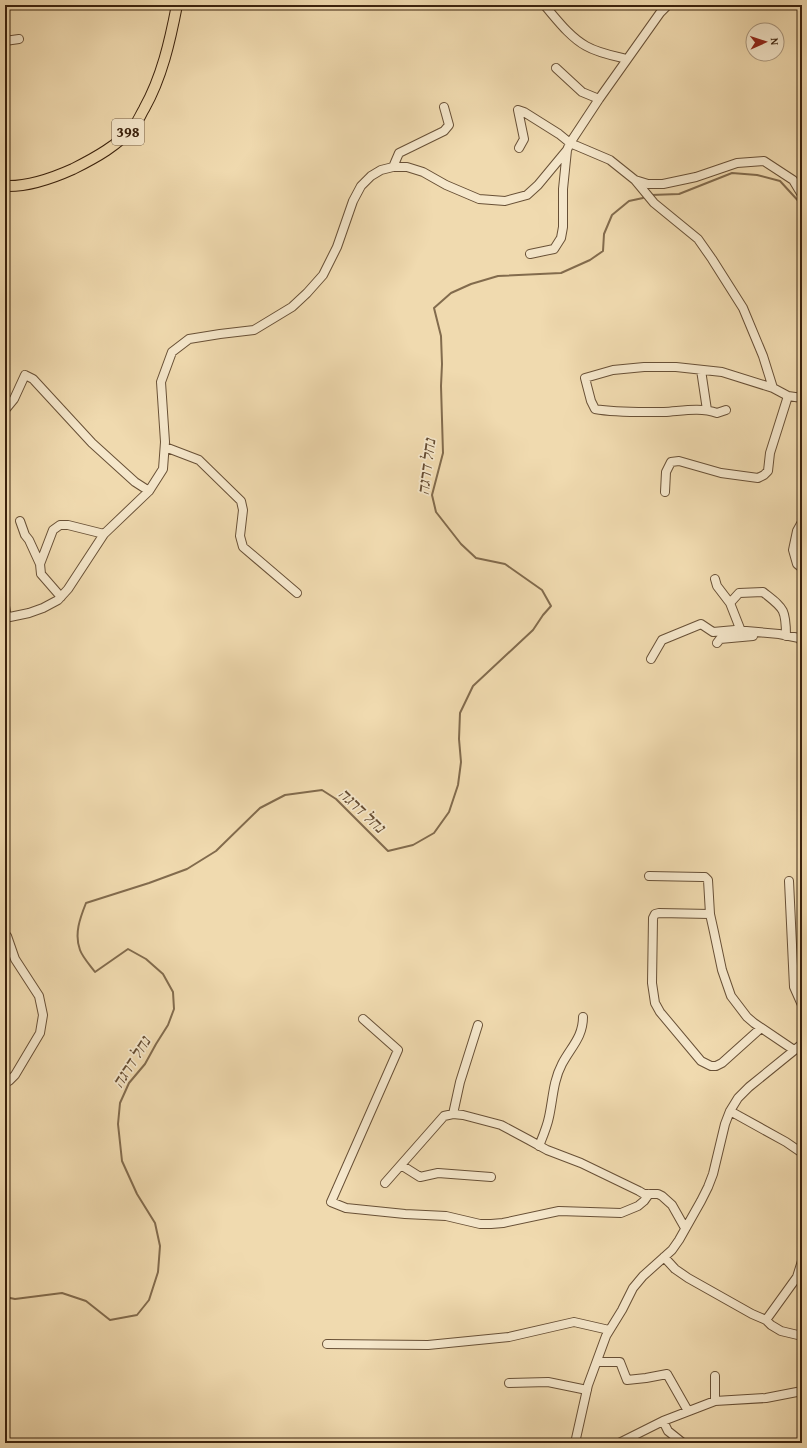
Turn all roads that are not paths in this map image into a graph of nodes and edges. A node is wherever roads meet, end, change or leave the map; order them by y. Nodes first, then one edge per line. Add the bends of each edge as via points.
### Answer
1 (177, 5) edge
2 (668, 5) edge
3 (546, 7) dead end
4 (19, 39) dead end
5 (5, 41) edge
6 (627, 59) junction
7 (556, 68) dead end
8 (599, 99) junction
9 (444, 107) dead end
10 (569, 147) junction
11 (519, 148) dead end
12 (393, 167) junction
13 (635, 180) junction
14 (5, 186) edge
15 (802, 195) edge
16 (530, 254) dead end
17 (701, 370) junction
18 (773, 388) junction
19 (788, 396) junction
20 (802, 398) edge
21 (5, 410) edge
22 (707, 410) junction
23 (726, 410) dead end
24 (165, 447) junction
25 (149, 491) junction
26 (665, 492) dead end
27 (20, 521) dead end
28 (802, 524) edge
29 (104, 534) junction
30 (40, 564) junction
31 (802, 568) edge
32 (715, 579) dead end
33 (297, 593) dead end
34 (61, 597) junction
35 (730, 603) junction
36 (5, 606) edge
37 (6, 618) edge
38 (741, 631) junction
39 (783, 635) junction
40 (802, 642) edge
41 (718, 643) dead end
42 (651, 659) dead end
43 (649, 876) dead end
44 (789, 881) dead end
45 (710, 914) junction
46 (7, 936) dead end
47 (802, 1005) edge
48 (583, 1017) dead end
49 (363, 1019) dead end
50 (478, 1025) dead end
51 (761, 1028) junction
52 (802, 1044) edge
53 (794, 1050) junction
54 (5, 1080) edge
55 (730, 1111) junction
56 (453, 1114) junction
57 (540, 1146) junction
58 (802, 1153) edge
59 (401, 1165) junction
60 (491, 1177) dead end
61 (385, 1183) dead end
62 (649, 1194) junction
63 (685, 1228) junction
64 (664, 1257) junction
65 (802, 1261) edge
66 (766, 1320) junction
67 (610, 1330) junction
68 (802, 1336) edge
69 (327, 1344) dead end
70 (598, 1362) junction
71 (715, 1376) dead end
72 (509, 1383) dead end
73 (587, 1390) junction
74 (802, 1391) edge
75 (715, 1401) junction
76 (688, 1412) junction
77 (663, 1421) junction
78 (575, 1443) edge
79 (619, 1443) edge
80 (683, 1443) edge

1 - 14 main road, 398 via 162,68 152,94 135,125 114,145 62,174 37,182
2 - 6 street
3 - 6 street via 571,35 586,47
4 - 5 street
6 - 8 street
7 - 8 street via 582,92
8 - 10 street
9 - 12 street via 448,125 444,131 399,153
10 - 11 street via 548,126 518,110 524,139
10 - 12 street via 538,186 527,195 505,202 480,200 423,172
10 - 13 street via 610,160
10 - 16 street via 563,189 561,238 554,249
12 - 24 street via 381,170 361,186 323,275 292,308 254,330 189,339 172,352 161,382
13 - 15 street via 648,184 663,184 696,177 737,163 764,161 793,180
13 - 18 street via 654,203 698,239 712,259 743,308
17 - 18 street via 722,372
17 - 22 street
17 - 22 street via 644,367 612,370 584,378 595,409 663,412
18 - 19 street
19 - 20 street
19 - 26 street via 770,453 768,471 764,476 758,478 721,473 679,461 671,462 666,472
21 - 25 street via 14,399 25,375 33,379 92,443 135,482
22 - 23 street via 716,414
24 - 25 street via 163,470
24 - 33 street via 199,460 241,501 243,510 240,536 243,547
25 - 29 street
27 - 30 street
28 - 31 street via 797,531 793,550 797,564
29 - 30 street via 60,525 53,530
29 - 34 street
30 - 34 street via 41,574
32 - 35 street via 716,586
34 - 37 street via 44,608
35 - 38 street
35 - 39 street via 739,593 763,592 780,605 786,619
36 - 37 street
38 - 39 street
38 - 42 street via 713,632 701,624 662,640
39 - 40 street via 799,638
39 - 41 street via 771,638 754,636 720,639
43 - 45 street via 705,877 709,885
44 - 47 street via 794,987
45 - 51 street via 722,970 731,996 747,1017
45 - 51 street via 655,914 652,983 655,1003 666,1021 696,1056 711,1066 722,1063
46 - 54 street via 15,959 39,996 43,1015 40,1033 15,1075 9,1081
48 - 57 street via 580,1036 556,1077 549,1117
49 - 62 street via 398,1050 331,1202 346,1208 446,1216 491,1224 559,1211 621,1213 638,1206
50 - 56 street
51 - 53 street
52 - 53 street
53 - 55 street via 738,1098
55 - 58 street
55 - 63 street via 708,1187
56 - 57 street via 501,1125
56 - 59 street via 444,1116
57 - 62 street
59 - 60 street via 420,1177 438,1173
59 - 61 street
62 - 63 street via 658,1194 668,1199
63 - 64 street
64 - 66 street via 688,1278
64 - 67 street via 633,1288
65 - 66 street via 797,1277
66 - 68 street via 781,1331
67 - 69 street via 574,1322 509,1337 428,1345
67 - 70 street
70 - 73 street
70 - 76 street via 620,1362 627,1380 667,1374
71 - 75 street
72 - 73 street via 548,1382
73 - 78 street
74 - 75 street via 766,1398
75 - 76 street
76 - 77 street
77 - 79 street
77 - 80 street via 668,1431

